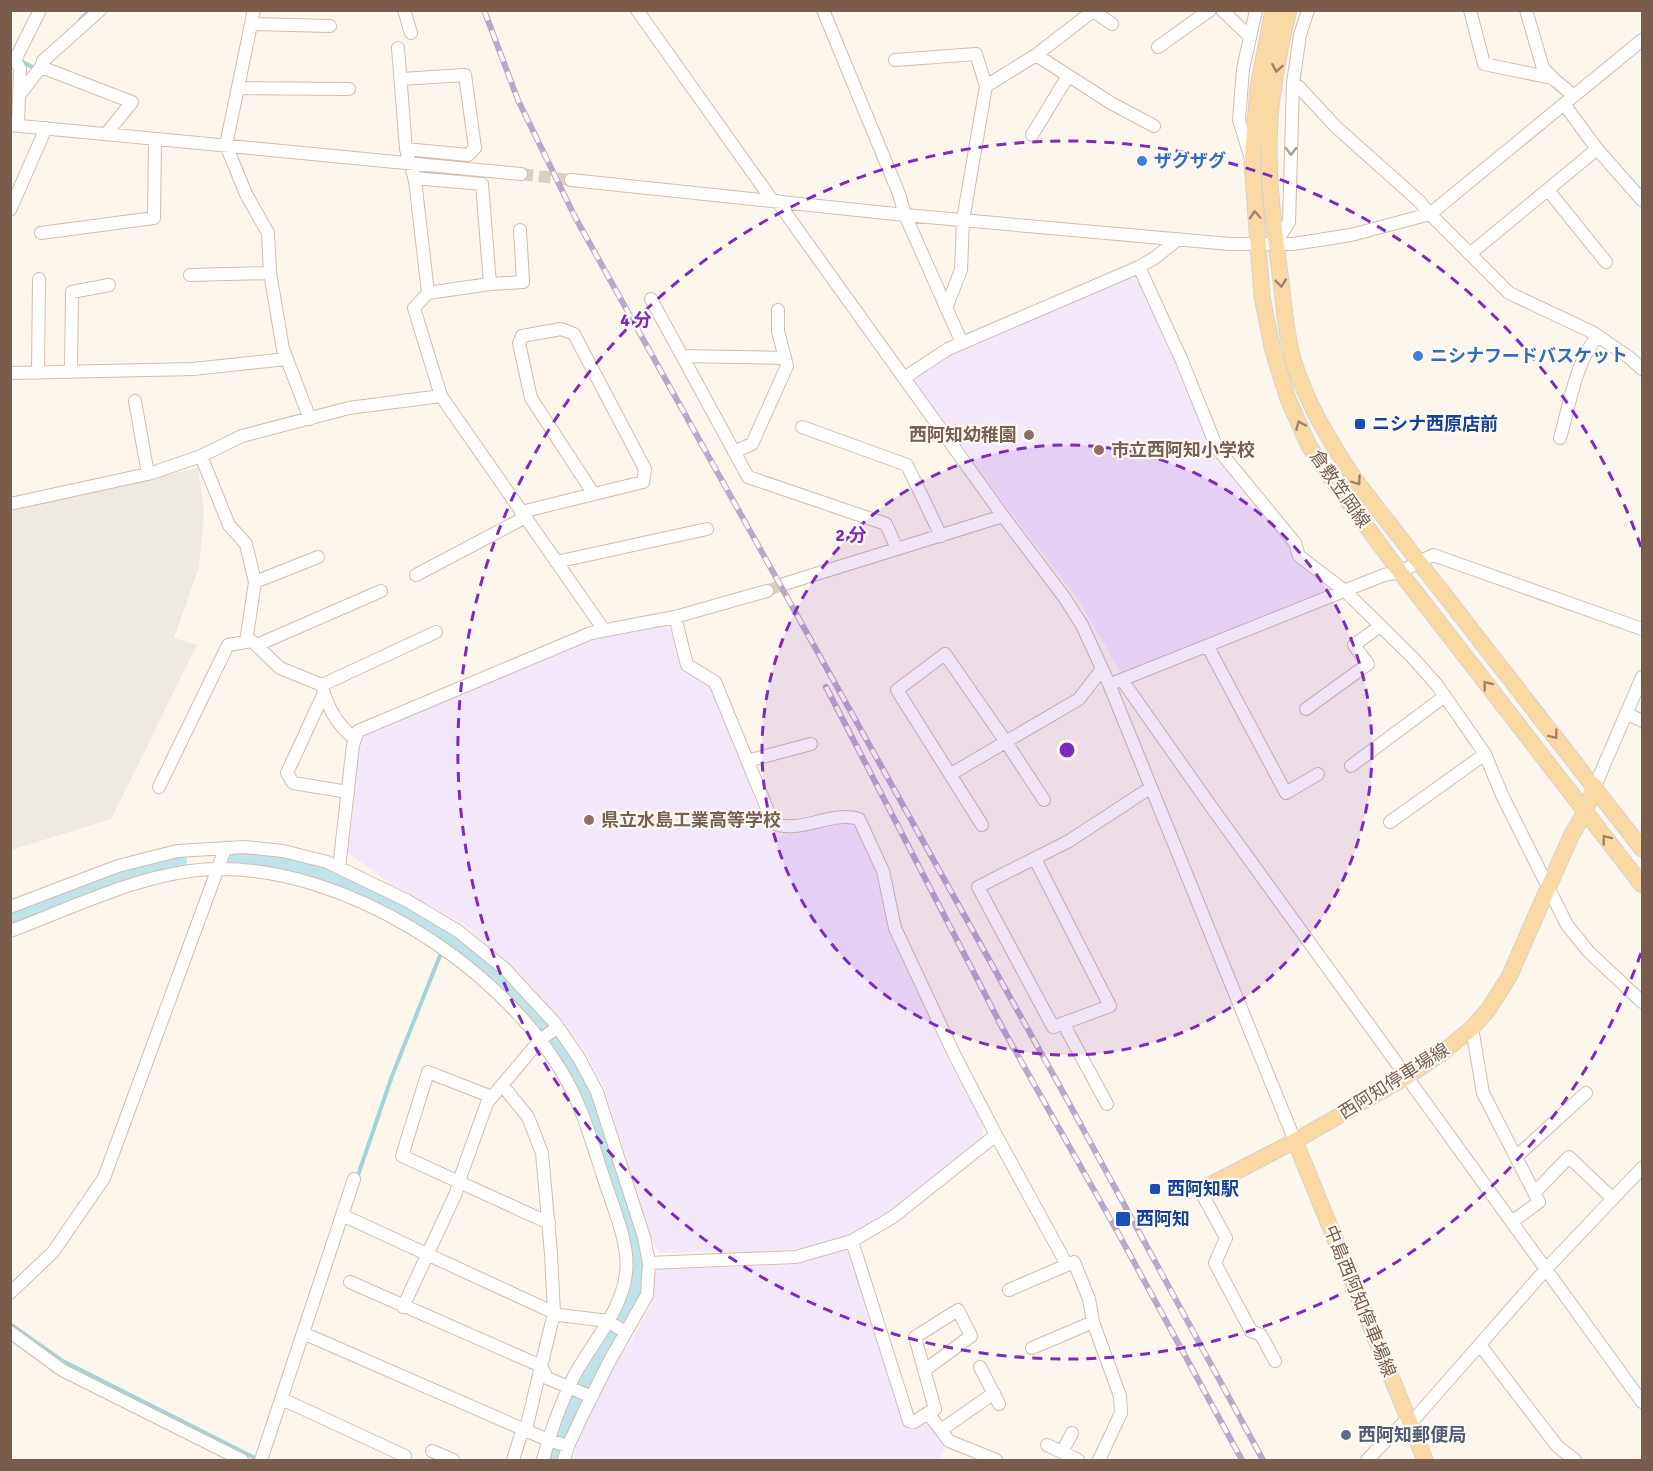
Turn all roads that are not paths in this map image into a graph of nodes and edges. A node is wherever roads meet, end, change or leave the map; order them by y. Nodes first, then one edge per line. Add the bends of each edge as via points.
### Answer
1 (40, 10) edge
2 (100, 10) edge
3 (254, 10) edge
4 (404, 10) edge
5 (637, 10) edge
6 (823, 10) edge
7 (1210, 10) edge
8 (1222, 10) edge
9 (1256, 10) edge
10 (1273, 10) edge
11 (1289, 10) edge
12 (1308, 10) edge
13 (1470, 10) edge
14 (1526, 10) edge
15 (251, 24) junction
16 (1112, 24) dead end
17 (330, 26) dead end
18 (411, 33) dead end
19 (1250, 37) junction
20 (1642, 40) edge
21 (398, 48) dead end
22 (1158, 48) dead end
23 (1036, 55) junction
24 (13, 60) edge
25 (895, 60) dead end
26 (41, 68) junction
27 (1068, 76) junction
28 (1552, 78) junction
29 (401, 79) junction
30 (1293, 83) junction
31 (986, 86) junction
32 (238, 87) junction
33 (349, 89) dead end
34 (20, 94) junction
35 (1574, 96) junction
36 (1564, 104) junction
37 (14, 125) edge
38 (1154, 126) dead end
39 (46, 128) junction
40 (106, 134) junction
41 (1032, 135) dead end
42 (155, 140) junction
43 (226, 146) junction
44 (406, 149) junction
45 (1597, 149) junction
46 (411, 163) junction
47 (1252, 163) junction
48 (521, 174) tunnel mouth
49 (414, 178) junction
50 (572, 180) tunnel mouth
51 (1548, 190) junction
52 (1642, 200) edge
53 (775, 201) junction
54 (10, 210) edge
55 (1430, 214) junction
56 (905, 215) junction
57 (963, 220) junction
58 (520, 230) dead end
59 (41, 233) dead end
60 (1178, 239) junction
61 (1257, 244) junction
62 (1275, 244) junction
63 (1471, 254) junction
64 (1606, 262) dead end
65 (1140, 267) junction
66 (270, 273) junction
67 (190, 275) dead end
68 (39, 279) dead end
69 (490, 284) junction
70 (109, 285) dead end
71 (428, 293) junction
72 (651, 299) dead end
73 (946, 308) junction
74 (778, 310) dead end
75 (1598, 336) junction
76 (962, 343) junction
77 (682, 356) junction
78 (785, 358) junction
79 (287, 359) junction
80 (1642, 369) edge
81 (71, 372) junction
82 (10, 373) edge
83 (38, 373) junction
84 (904, 378) junction
85 (441, 396) junction
86 (135, 401) dead end
87 (310, 419) junction
88 (802, 427) dead end
89 (1560, 438) dead end
90 (734, 452) junction
91 (201, 456) junction
92 (148, 474) junction
93 (594, 493) junction
94 (10, 504) edge
95 (522, 515) junction
96 (1003, 516) junction
97 (707, 529) dead end
98 (941, 536) junction
99 (897, 549) junction
100 (318, 557) dead end
101 (556, 562) junction
102 (1419, 562) junction
103 (1400, 572) junction
104 (416, 575) dead end
105 (255, 582) junction
106 (784, 585) tunnel mouth
107 (381, 591) dead end
108 (767, 591) tunnel mouth
109 (1345, 591) junction
110 (675, 617) junction
111 (1380, 626) junction
112 (1642, 629) edge
113 (604, 630) junction
114 (436, 632) dead end
115 (251, 644) junction
116 (1208, 646) junction
117 (1102, 669) junction
118 (1642, 677) edge
119 (1122, 680) junction
120 (1109, 684) junction
121 (322, 690) junction
122 (1444, 696) junction
123 (1306, 709) dead end
124 (1626, 713) junction
125 (1642, 721) edge
126 (355, 738) junction
127 (1006, 741) junction
128 (811, 744) dead end
129 (1485, 754) junction
130 (747, 760) junction
131 (1351, 766) dead end
132 (951, 774) junction
133 (1318, 774) dead end
134 (1594, 786) junction
135 (159, 787) dead end
136 (1150, 788) junction
137 (348, 792) junction
138 (1044, 800) dead end
139 (1585, 812) junction
140 (1390, 822) dead end
141 (982, 825) dead end
142 (225, 849) junction
143 (1642, 849) edge
144 (1035, 858) junction
145 (339, 868) junction
146 (218, 869) junction
147 (1642, 885) edge
148 (1549, 890) junction
149 (10, 907) edge
150 (10, 931) edge
151 (1642, 1002) edge
152 (1063, 1023) junction
153 (1472, 1028) junction
154 (550, 1033) junction
155 (1408, 1076) junction
156 (502, 1085) junction
157 (1586, 1093) dead end
158 (492, 1097) junction
159 (1107, 1104) dead end
160 (996, 1135) junction
161 (1295, 1141) junction
162 (1516, 1157) junction
163 (1642, 1168) edge
164 (354, 1179) dead end
165 (459, 1181) junction
166 (1200, 1190) joint
167 (1534, 1193) junction
168 (1613, 1199) junction
169 (343, 1216) junction
170 (1513, 1221) junction
171 (549, 1223) junction
172 (852, 1241) junction
173 (427, 1254) junction
174 (649, 1263) junction
175 (1067, 1265) junction
176 (1547, 1268) junction
177 (350, 1282) dead end
178 (1009, 1290) dead end
179 (10, 1293) edge
180 (403, 1307) junction
181 (554, 1313) junction
182 (1093, 1322) junction
183 (617, 1327) junction
184 (10, 1332) edge
185 (303, 1333) junction
186 (1480, 1345) junction
187 (1032, 1348) dead end
188 (1275, 1361) dead end
189 (542, 1366) junction
190 (980, 1367) dead end
191 (925, 1370) junction
192 (580, 1392) junction
193 (282, 1399) junction
194 (1642, 1402) edge
195 (928, 1413) junction
196 (1409, 1421) junction
197 (525, 1429) junction
198 (941, 1430) junction
199 (1072, 1433) dead end
200 (558, 1443) junction
201 (1047, 1445) dead end
202 (432, 1451) dead end
203 (1062, 1452) junction
204 (405, 1456) dead end
205 (242, 1461) edge
206 (261, 1461) edge
207 (453, 1461) edge
208 (513, 1461) edge
209 (543, 1461) edge
210 (564, 1461) edge
211 (996, 1461) edge
212 (1078, 1461) edge
213 (1100, 1461) edge
214 (1367, 1461) edge
215 (1425, 1461) edge
216 (1575, 1461) edge

1 - 24 street
2 - 26 street via 43,61
3 - 15 street
4 - 18 street
5 - 53 street
6 - 56 street
7 - 22 street
8 - 19 street
9 - 19 street
10 - 47 main road, 倉敷笠岡線 via 1258,87
11 -> 62 main road, 倉敷笠岡線 via 1272,103
12 - 30 street
13 - 28 street via 1484,63
14 - 28 street via 1543,68
15 - 17 street
15 - 32 street
16 - 23 street via 1094,11
19 - 47 street via 1239,120
20 - 35 street
21 - 29 street
23 - 27 street
23 - 31 street
24 - 34 street via 20,69
25 - 31 street via 976,54
26 - 34 street
26 - 40 street via 132,102
27 - 38 street
27 - 41 street
28 - 35 street
29 - 44 street
29 - 44 street via 465,75 475,148 468,155
30 - 55 street
30 -> 62 street via 1289,222
31 - 57 street
32 - 33 street
32 - 43 street
34 - 37 street
35 - 36 street
36 - 45 street
36 - 55 street
37 - 39 street
39 - 40 street
39 - 54 street
40 - 42 street
42 - 43 street
42 - 59 street via 154,218
43 - 46 street
43 - 66 street via 268,233
44 - 46 street
45 - 51 street
45 - 52 street
46 - 48 street
46 - 49 street
61 -> 47 main road, 倉敷笠岡線
49 - 69 street via 482,184
49 - 71 street
50 - 53 street
51 - 63 street
51 - 64 street
53 - 56 street
53 - 84 street
55 - 62 street via 1351,235
55 - 63 street
56 - 57 street
56 - 73 street
57 - 60 street
57 - 73 street via 961,270
58 - 69 street via 523,282
60 - 61 street
60 - 65 street
61 - 62 street
103 -> 61 main road, 倉敷笠岡線 via 1315,455 1288,399 1262,297
62 -> 102 main road, 倉敷笠岡線 via 1287,332 1307,396 1356,481
63 - 75 street via 1509,293
65 - 76 street
65 - 109 street via 1217,448 1295,543 1299,556
66 - 67 street
66 - 79 street
68 - 83 street
69 - 71 street
70 - 81 street via 72,292
71 - 85 street via 414,308
72 - 77 street
73 - 76 street
74 - 78 street via 778,331
75 - 80 street
75 - 89 street via 1579,371
76 - 84 street
77 - 78 street
77 - 90 street
78 - 90 street via 787,366 753,444
79 - 81 street via 193,369
79 - 87 street
81 - 83 street
82 - 83 street
84 - 96 street
85 - 87 street via 349,408
85 - 95 street
86 - 92 street
87 - 91 street via 242,436
88 - 98 street via 907,465
90 - 99 street via 748,477 886,524
91 - 92 street
91 - 105 street via 229,525 246,544
92 - 94 street
93 - 93 street via 531,398 519,342 522,336 561,329 574,334 645,469 643,482
93 - 95 street
95 - 101 street
95 - 104 street
96 - 98 street
96 - 117 street via 1064,597
97 - 101 street
98 - 99 street
99 - 106 street
100 - 105 street
101 - 113 street
102 - 103 street
102 - 112 street via 1433,555
102 -> 134 main road, 倉敷笠岡線
103 - 109 street
139 -> 103 main road, 倉敷笠岡線
105 - 115 street
107 - 115 street
108 - 110 street
109 - 111 street
109 - 116 street
110 - 113 street
110 - 130 street via 687,664 715,682
111 - 122 street
111 - 123 street via 1354,645 1368,664
113 - 126 street via 358,731
114 - 121 street
115 - 121 street via 280,668
115 - 135 street via 228,645
116 - 119 street
116 - 133 street via 1286,793
117 - 120 street
117 - 127 street via 1079,699
118 - 124 street
119 - 120 street
119 - 155 street
120 - 136 street
121 - 126 street via 346,733
121 - 137 street via 287,773 292,783
122 - 129 street
122 - 131 street
124 - 125 street
124 - 134 street
126 - 137 street
127 - 132 street
127 - 132 street via 945,654 897,690
127 - 138 street
128 - 130 street
129 - 140 street
129 - 148 street
130 - 160 street via 773,823 783,828 848,815 859,819 883,871 895,928
132 - 141 street
134 - 139 main road, 西阿知停車場線
134 - 143 main road, 倉敷笠岡線
136 - 144 street via 1069,842
136 - 161 street
137 - 145 street
147 -> 139 main road, 倉敷笠岡線
139 - 148 main road, 西阿知停車場線
142 - 145 street via 282,851
142 - 146 street
142 - 149 street via 177,851 118,866
144 - 152 street via 1110,1006
144 - 152 street via 978,887 1053,1027
145 - 154 street via 406,900 458,931 505,969
146 - 150 street via 189,871 132,885
146 - 154 street via 299,879 363,904 441,946
146 - 179 street via 104,1178 53,1252
148 - 151 street via 1567,925 1589,952
148 - 153 main road, 西阿知停車場線 via 1500,992
152 - 159 street
153 - 155 main road, 西阿知停車場線
153 - 162 street via 1483,1093
154 - 156 street
154 - 174 street via 579,1058 597,1092
154 - 183 street via 561,1069 580,1106 625,1248 627,1273 618,1301
155 - 161 main road, 西阿知停車場線
155 - 170 street
156 - 158 street
156 - 171 street via 528,1117 536,1135 542,1153
157 - 162 street
158 - 165 street
158 - 165 street via 428,1072 402,1156
160 - 172 street via 892,1217
160 - 175 street
161 - 166 main road, 西阿知停車場線
161 - 196 main road, 中島西阿知停車場線
162 - 167 street
163 - 168 street
164 - 169 street
165 - 171 street
165 - 173 street
166 - 188 street via 1226,1238 1215,1263 1251,1331 1261,1335
167 - 168 street via 1569,1157
167 - 170 street via 1539,1202
168 - 176 street
169 - 173 street
169 - 185 street
170 - 176 street
171 - 181 street
172 - 174 street via 796,1257
172 - 195 street via 909,1421
173 - 180 street
173 - 181 street
174 - 183 street via 647,1295
175 - 178 street
175 - 182 street via 1074,1262 1089,1299
176 - 186 street
176 - 194 street
177 - 180 street
180 - 189 street
181 - 183 street
181 - 189 street
182 - 187 street
182 - 213 street via 1120,1396 1120,1413
183 - 192 street
183 - 192 street
184 - 205 street via 62,1370
185 - 193 street
185 - 197 street
186 - 196 street
186 - 216 street via 1557,1446
189 - 192 street via 547,1378
189 - 197 street
190 - 198 street via 997,1399
191 - 191 street via 915,1337 958,1310 971,1336
191 - 195 street via 935,1409
192 - 200 street
192 - 200 street
193 - 204 street
193 - 206 street
195 - 198 street
196 - 214 street
196 - 215 main road, 中島西阿知停車場線
197 - 200 street
197 - 208 street
198 - 211 street via 949,1441
199 - 203 street
200 - 209 street
200 - 210 street
201 - 203 street
202 - 207 street
203 - 212 street

